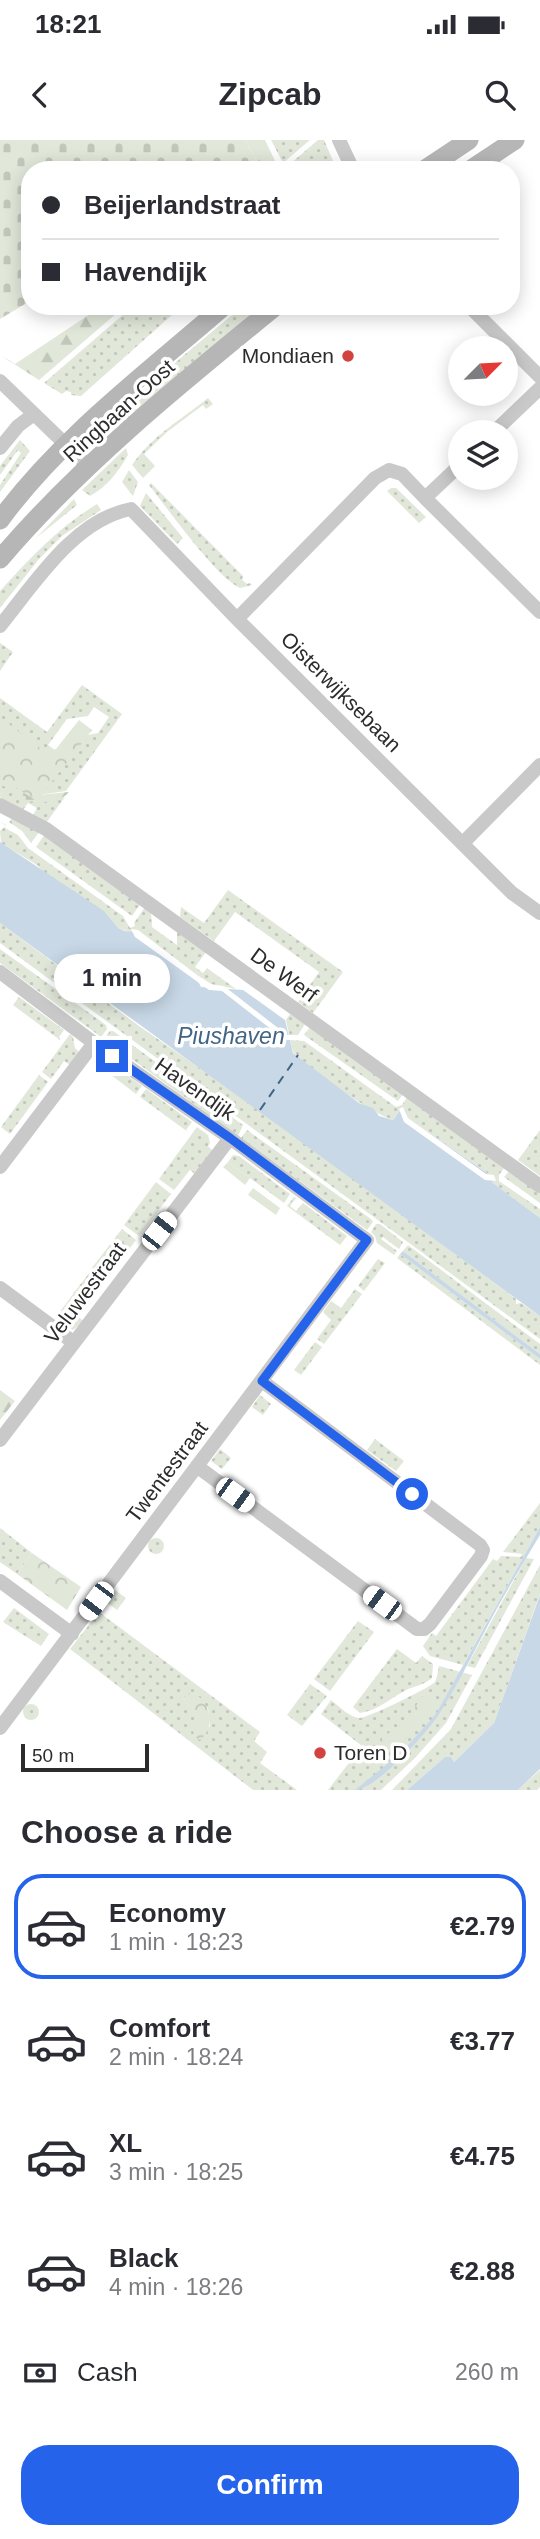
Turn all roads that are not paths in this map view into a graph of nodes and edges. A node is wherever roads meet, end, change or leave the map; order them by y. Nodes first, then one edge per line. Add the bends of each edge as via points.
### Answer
1 (339, 140) edge
2 (469, 140) edge
3 (515, 140) edge
4 (349, 161) edge
5 (438, 161) edge
6 (484, 161) edge
7 (214, 315) edge
8 (265, 315) edge
9 (479, 315) edge
10 (540, 377) edge
11 (0, 381) edge
12 (540, 388) edge
13 (34, 414) junction
14 (507, 420) edge
15 (67, 446) junction
16 (0, 448) edge
17 (89, 467) junction
18 (448, 476) edge
19 (425, 498) junction
20 (0, 520) edge
21 (0, 559) edge
22 (540, 612) edge
23 (237, 619) junction
24 (0, 626) edge
25 (540, 765) edge
26 (0, 805) edge
27 (463, 843) junction
28 (540, 913) edge
29 (0, 972) edge
30 (94, 1044) junction
31 (230, 1138) junction
32 (0, 1167) edge
33 (540, 1186) edge
34 (367, 1240) joint
35 (0, 1288) edge
36 (73, 1342) junction
37 (262, 1381) junction
38 (0, 1440) edge
39 (198, 1467) junction
40 (0, 1581) edge
41 (72, 1633) junction
42 (0, 1728) edge

1 - 4 street
2 - 5 main road
3 - 6 main road
7 - 15 main road, Ringbaan-Oost
8 - 17 main road, Ringbaan-Oost
9 - 10 street
11 - 13 street
12 - 14 street
13 - 15 street
13 - 16 street
15 - 17 street
15 - 20 main road, Ringbaan-Oost
17 - 21 main road, Ringbaan-Oost
18 - 19 street
19 - 22 street
19 - 23 street via 402,474 389,470 375,478
23 - 24 street, Oisterwijksebaan via 131,509 111,513 73,539
23 - 27 street, Oisterwijksebaan
25 - 27 street
26 - 33 street, De Werf via 46,829
27 - 28 street, Oisterwijksebaan via 512,893
29 - 30 street, Havendijk
30 - 31 street, Havendijk
30 - 32 street
31 - 34 street, Havendijk
31 - 36 street, Veluwestraat
34 - 37 street, Twentestraat
35 - 36 street
36 - 38 street, Veluwestraat
37 - 39 street, Twentestraat
37 - 39 street via 480,1545 481,1556 430,1624 417,1629
39 - 41 street, Twentestraat
40 - 41 street
41 - 42 street, Twentestraat

